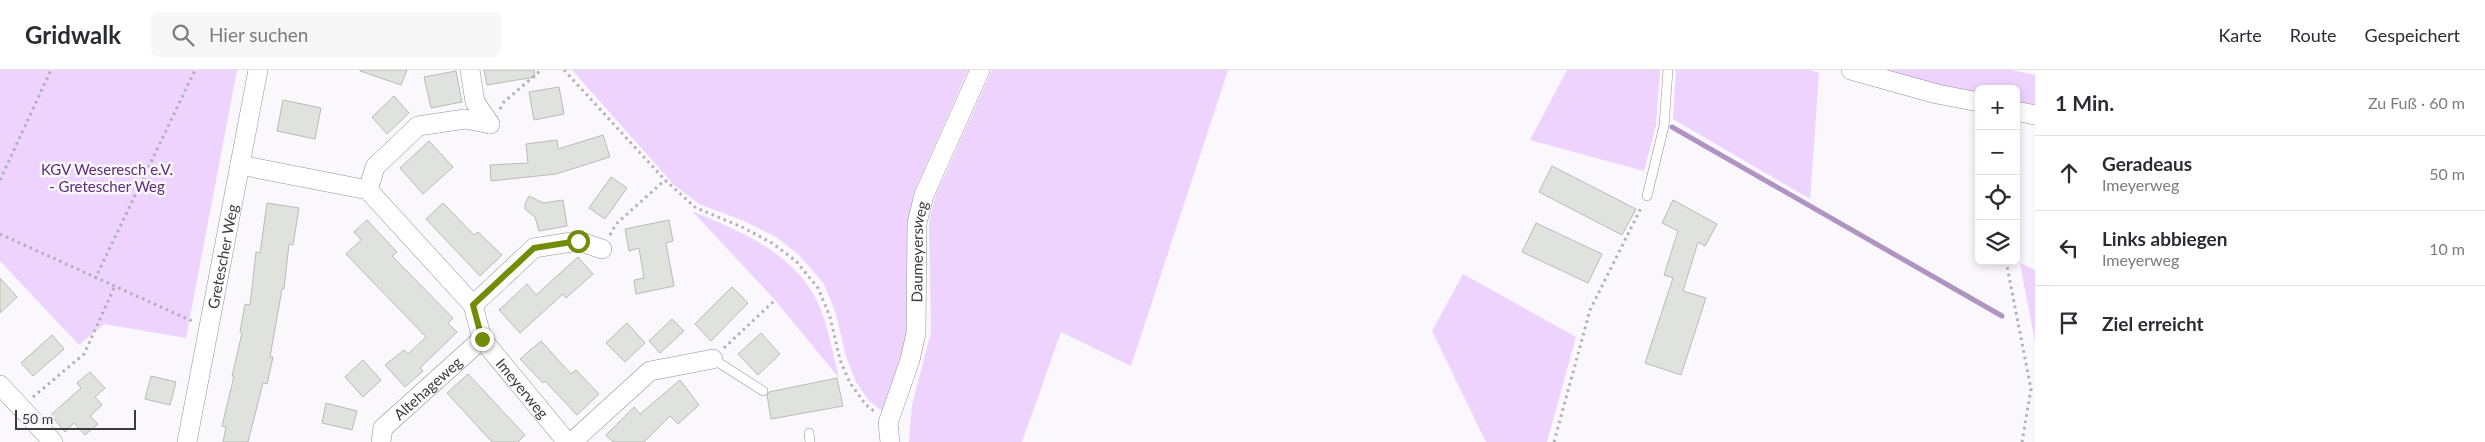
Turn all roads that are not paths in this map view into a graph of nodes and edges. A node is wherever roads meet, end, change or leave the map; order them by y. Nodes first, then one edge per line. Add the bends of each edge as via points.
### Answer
1 (258, 70) edge
2 (470, 70) edge
3 (980, 70) edge
4 (1668, 70) edge
5 (1851, 70) edge
6 (1975, 101) edge
7 (2020, 112) edge
8 (2035, 115) edge
9 (240, 165) junction
10 (368, 190) junction
11 (1647, 196) road end
12 (602, 249) road end
13 (473, 305) junction
14 (482, 339) junction
15 (713, 359) joint
16 (0, 385) edge
17 (763, 390) dead end
18 (53, 442) edge
19 (187, 442) edge
20 (381, 442) edge
21 (567, 442) edge
22 (572, 442) edge
23 (890, 442) edge

1 - 9 street, Gretescher Weg
2 - 10 street via 476,102 490,124 465,119 418,126 375,166
3 - 23 street, Daumeyersweg via 924,195 917,223 916,333 888,423
4 - 11 lane via 1664,126
5 - 6 street
7 - 8 street
9 - 10 street
9 - 19 street, Gretescher Weg
10 - 13 street, Imeyerweg
12 - 13 street via 578,241 534,248
13 - 14 street, Imeyerweg
14 - 20 street, Altehageweg via 383,428
14 - 21 street, Imeyerweg
15 - 17 lane
15 - 22 street via 650,371
16 - 18 street

